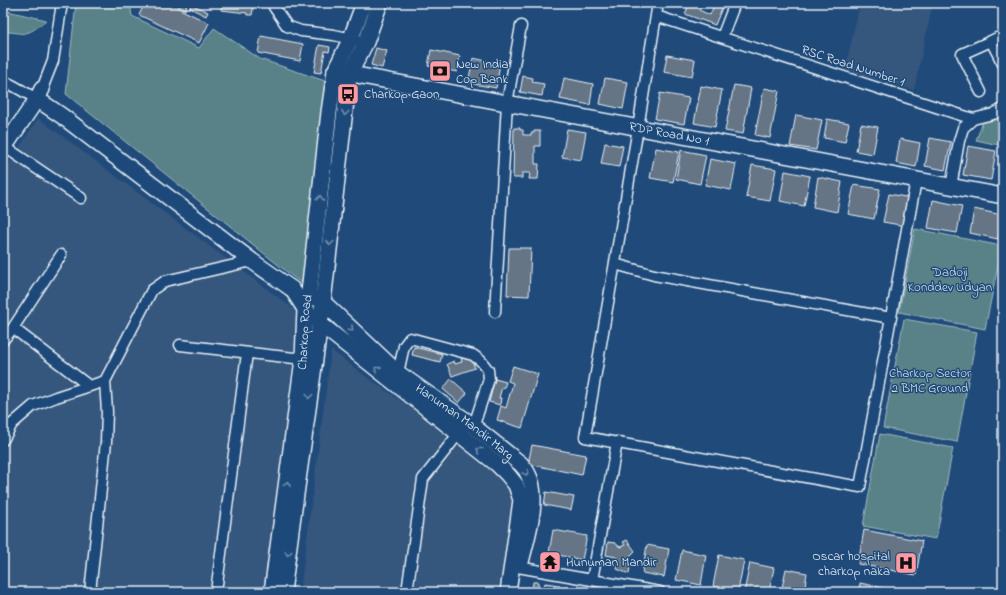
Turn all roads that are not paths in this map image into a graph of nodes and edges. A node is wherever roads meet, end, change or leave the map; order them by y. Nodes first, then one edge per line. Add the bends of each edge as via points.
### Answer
1 (62, 3) edge
2 (273, 3) edge
3 (364, 3) edge
4 (380, 3) edge
5 (658, 3) edge
6 (735, 3) edge
7 (656, 16) junction
8 (521, 26) dead end
9 (1003, 35) edge
10 (722, 37) junction
11 (359, 40) junction
12 (991, 41) junction
13 (1003, 64) edge
14 (342, 73) junction
15 (3, 81) edge
16 (981, 92) dead end
17 (36, 94) junction
18 (507, 104) junction
19 (1003, 109) edge
20 (973, 119) junction
21 (638, 128) junction
22 (4, 144) edge
23 (916, 180) junction
24 (951, 187) junction
25 (1003, 196) edge
26 (81, 198) dead end
27 (61, 255) dead end
28 (252, 261) junction
29 (615, 264) junction
30 (292, 289) junction
31 (309, 292) junction
32 (323, 302) junction
33 (305, 309) junction
34 (495, 312) dead end
35 (891, 318) junction
36 (319, 323) junction
37 (13, 328) junction
38 (3, 340) edge
39 (180, 345) dead end
40 (247, 352) junction
41 (303, 359) junction
42 (398, 373) junction
43 (105, 381) junction
44 (89, 386) junction
45 (466, 428) junction
46 (3, 440) edge
47 (617, 442) junction
48 (516, 567) junction
49 (592, 580) junction
50 (90, 592) edge
51 (216, 592) edge
52 (272, 592) edge
53 (283, 592) edge
54 (407, 592) edge
55 (508, 592) edge
56 (517, 592) edge
57 (660, 592) edge

1 - 17 street via 53,61
2 - 11 street via 287,26 300,31
3 - 11 street
4 - 11 street
5 - 7 street
6 - 10 street
7 - 10 street, RSC Road Number 1
7 - 21 street
8 - 18 street
9 - 12 street
10 - 20 street, RSC Road Number 1
11 - 14 street
12 - 13 street
12 - 16 street via 962,54
14 - 18 street, RDP Road No 1
31 -> 14 street, Charkop Road via 329,112
14 -> 32 street, Charkop Road
15 - 17 street
17 - 22 street
17 - 28 street
18 - 21 street, RDP Road No 1
18 - 34 street
19 - 20 street
20 - 24 street via 963,128
21 - 23 street, RDP Road No 1
21 - 29 street
22 - 26 street
23 - 24 street, RDP Road No 1
23 - 35 street
24 - 25 street, RDP Road No 1
27 - 37 street
28 - 30 street
28 - 43 street via 165,281 152,290
29 - 35 street via 654,275
29 - 47 street via 585,437
30 - 31 street
30 - 33 street
31 - 32 street, Hanuman Mandir Marg
31 - 33 street, Charkop Road
32 - 36 street, Charkop Road
32 -> 42 street, Hanuman Mandir Marg
33 - 36 street
33 - 41 street, Charkop Road
35 - 47 street via 860,487
45 -> 36 street
36 -> 53 street, Charkop Road
37 - 38 street
37 - 44 street
39 - 40 street
40 - 41 street
40 - 51 street
52 -> 41 street, Charkop Road
42 - 45 street, Hanuman Mandir Marg
42 - 45 street via 404,346 410,338 473,355 481,361 488,370 489,379
43 - 44 street
43 - 50 street via 106,442
44 - 46 street via 33,406 12,424
45 - 48 street, Hanuman Mandir Marg via 522,464 530,478 532,516
45 - 54 street via 423,479
47 - 49 street
48 - 49 street
48 - 55 street
48 - 56 street, Hanuman Mandir Marg
49 - 57 street

